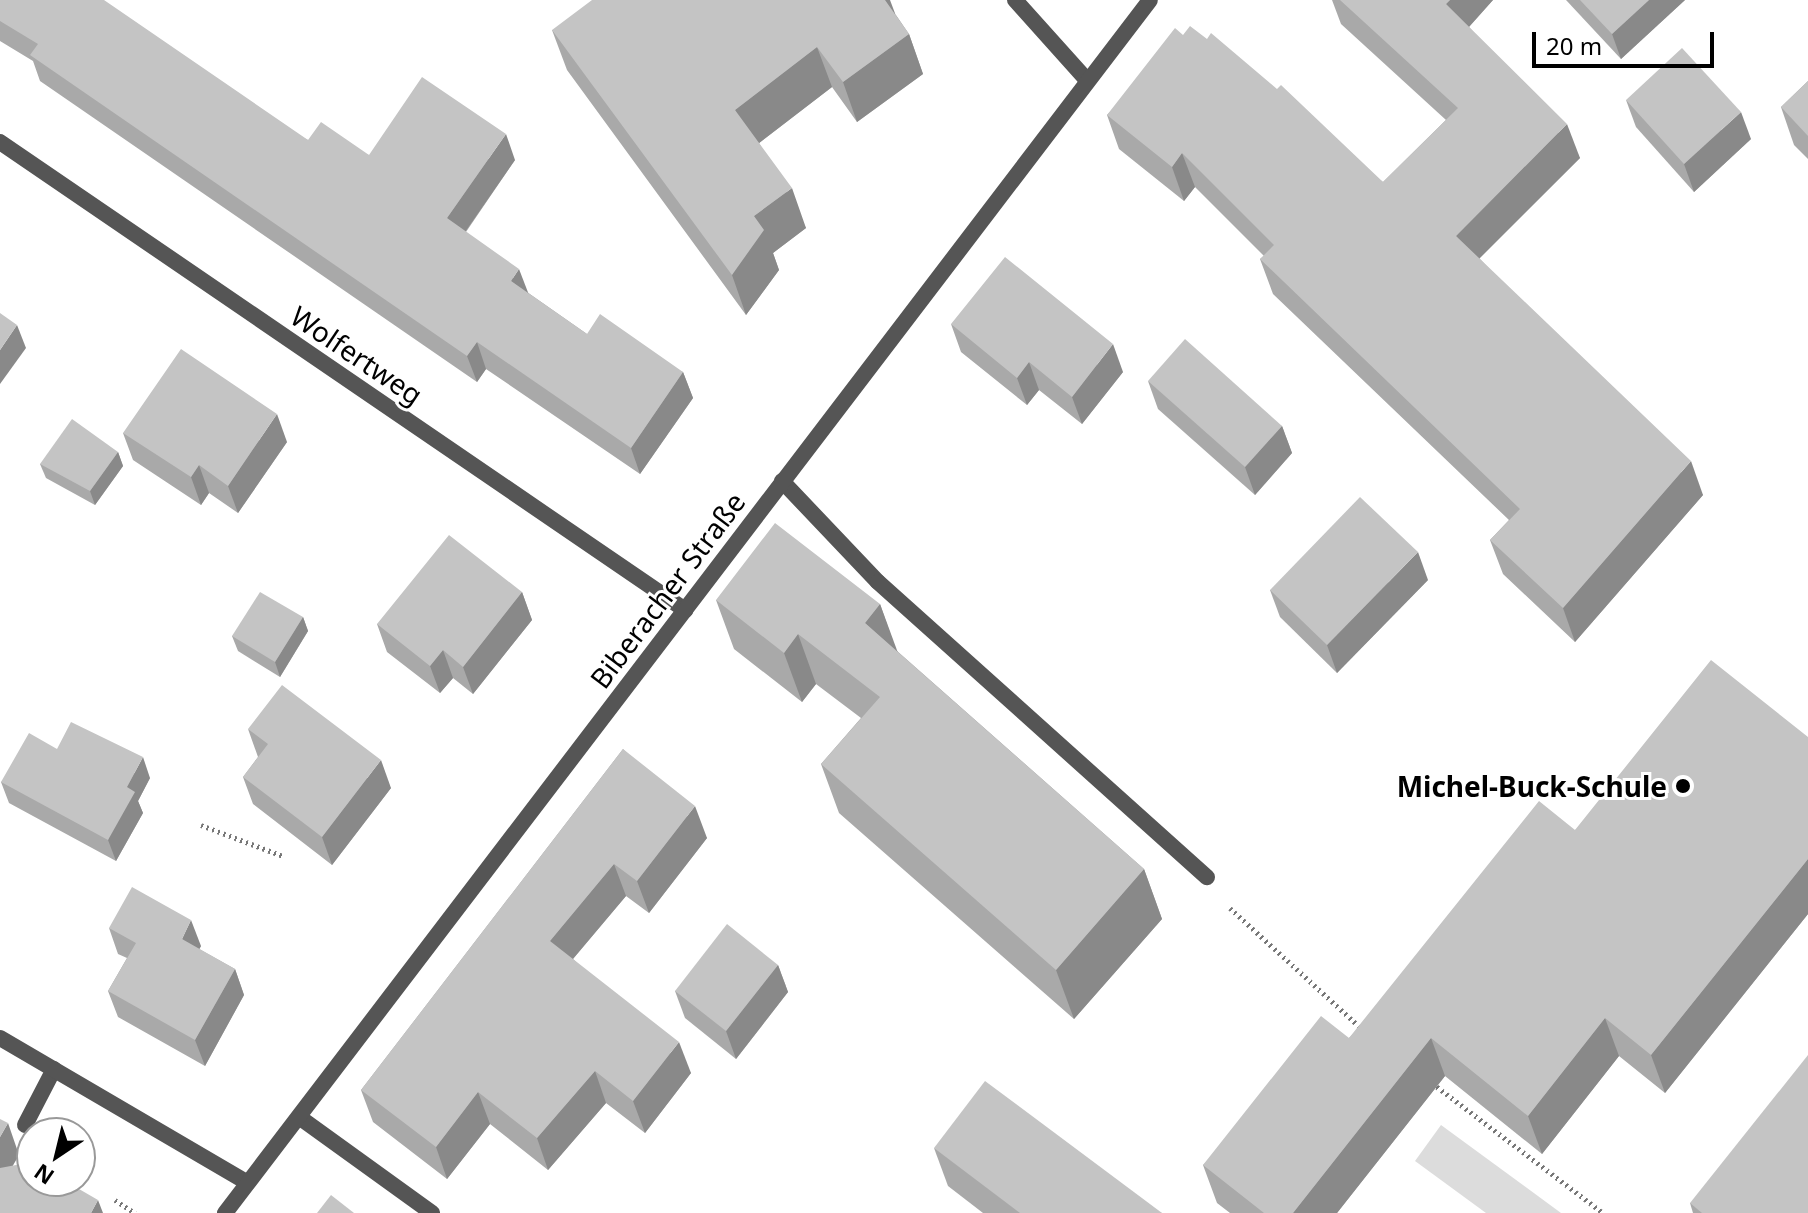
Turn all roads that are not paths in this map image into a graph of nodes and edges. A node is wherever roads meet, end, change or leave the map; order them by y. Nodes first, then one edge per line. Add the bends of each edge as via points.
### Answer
1 (1015, 0) edge
2 (1150, 0) edge
3 (1085, 78) junction
4 (0, 142) edge
5 (782, 481) junction
6 (685, 610) junction
7 (1207, 877) road end
8 (0, 1038) edge
9 (54, 1069) junction
10 (29, 1117) edge
11 (299, 1117) junction
12 (248, 1183) junction
13 (225, 1213) edge
14 (432, 1213) edge

1 - 3 street
2 - 3 street, Biberacher Straße
3 - 5 street, Biberacher Straße
4 - 6 street, Wolfertweg
5 - 6 street, Biberacher Straße
5 - 7 street via 878,582
6 - 11 street, Biberacher Straße
8 - 9 street
9 - 10 street
9 - 12 street
11 - 12 street, Biberacher Straße
11 - 14 street
12 - 13 street, Biberacher Straße

